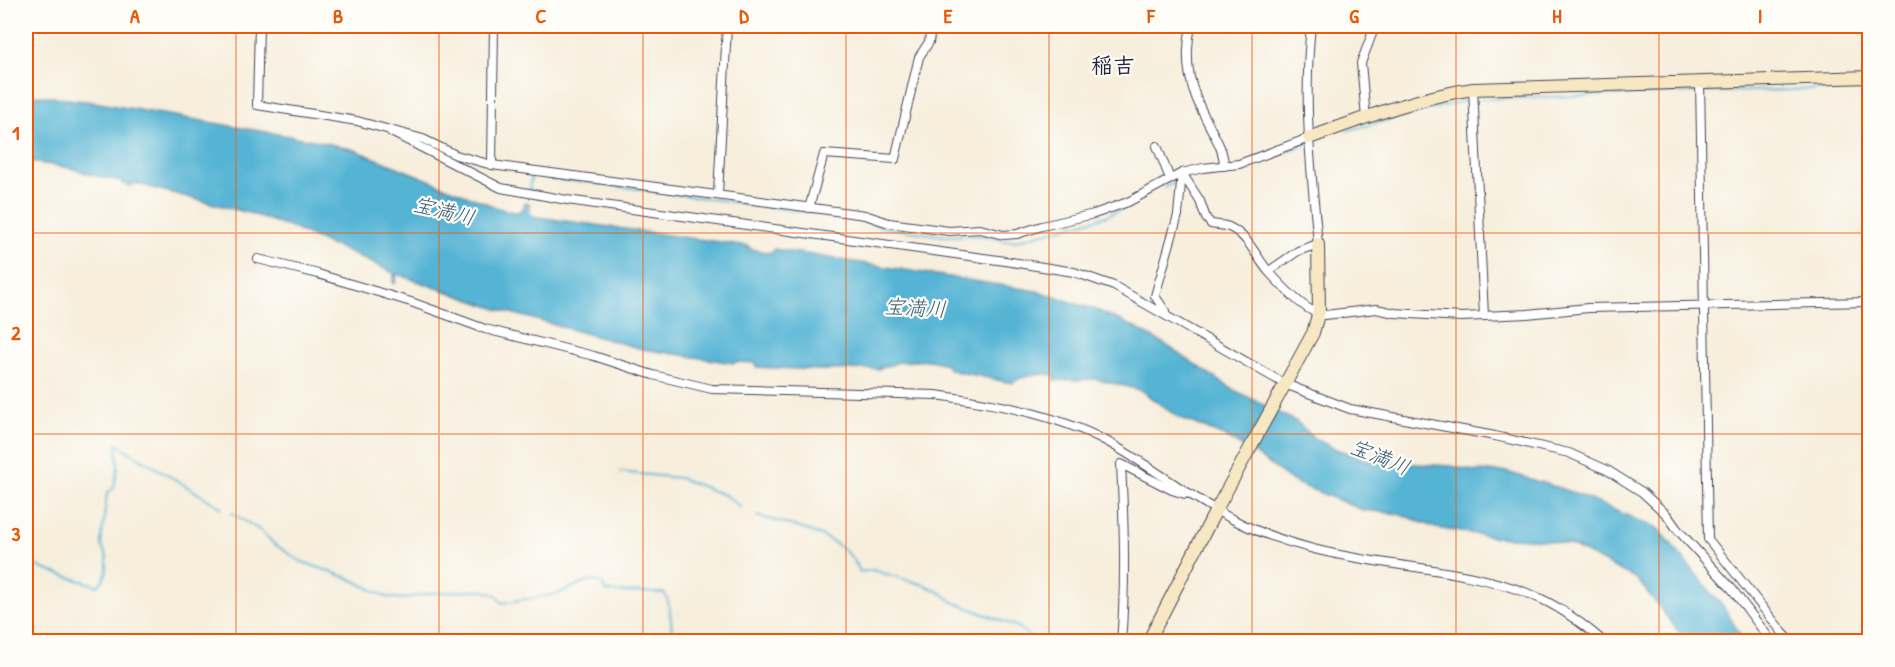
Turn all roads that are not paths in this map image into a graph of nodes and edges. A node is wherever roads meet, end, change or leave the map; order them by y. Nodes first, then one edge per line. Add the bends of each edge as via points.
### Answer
1 (259, 26) edge
2 (494, 26) edge
3 (727, 26) edge
4 (931, 26) edge
5 (1191, 26) edge
6 (1311, 26) edge
7 (1375, 26) edge
8 (1869, 77) edge
9 (1700, 81) junction
10 (1473, 88) junction
11 (1366, 118) junction
12 (392, 132) junction
13 (1309, 138) junction
14 (1157, 146) dead end
15 (492, 165) junction
16 (1224, 166) junction
17 (1182, 173) junction
18 (1170, 179) junction
19 (718, 194) junction
20 (809, 208) junction
21 (1318, 244) junction
22 (258, 260) dead end
23 (1269, 271) junction
24 (1133, 296) junction
25 (1155, 296) junction
26 (1869, 302) edge
27 (1705, 305) junction
28 (1167, 314) junction
29 (1484, 316) junction
30 (1282, 389) junction
31 (1195, 497) junction
32 (1218, 507) junction
33 (1121, 642) edge
34 (1148, 642) edge
35 (1604, 642) edge
36 (1772, 642) edge
37 (1792, 642) edge

1 - 12 street via 257,105
2 - 15 street
3 - 19 street
4 - 20 street via 929,42 919,57 895,159 824,154
5 - 16 street via 1186,55 1189,75 1194,94 1224,154
6 - 13 street via 1306,82
7 - 11 street via 1361,63
8 - 9 street
9 - 10 street
9 - 27 street
10 - 11 street
10 - 29 street
11 - 13 street
12 - 15 street via 423,139 456,155
12 - 24 street via 489,183 514,191 1063,270 1094,277
13 - 16 street via 1239,165
13 - 21 street
14 - 18 street
15 - 19 street
16 - 17 street
17 - 18 street
17 - 23 street via 1211,224 1227,226 1240,234
17 - 25 street via 1178,215
18 - 20 street via 1128,202 1017,234 980,229 949,231
19 - 20 street
21 - 23 street via 1298,250
21 - 30 street via 1319,311 1313,333
22 - 31 street via 411,302 485,329 712,389 936,395 1020,411 1087,432
23 - 29 street via 1299,301 1320,313 1376,309
24 - 25 street
24 - 28 street
25 - 28 street
26 - 27 street
27 - 29 street
27 - 37 street via 1708,539
28 - 30 street
30 - 32 street
30 - 36 street via 1350,409 1569,453 1607,470 1642,492 1667,515
31 - 32 street
31 - 33 street via 1121,464
32 - 34 street
32 - 35 street via 1234,520 1310,548 1479,579 1532,595 1581,622

